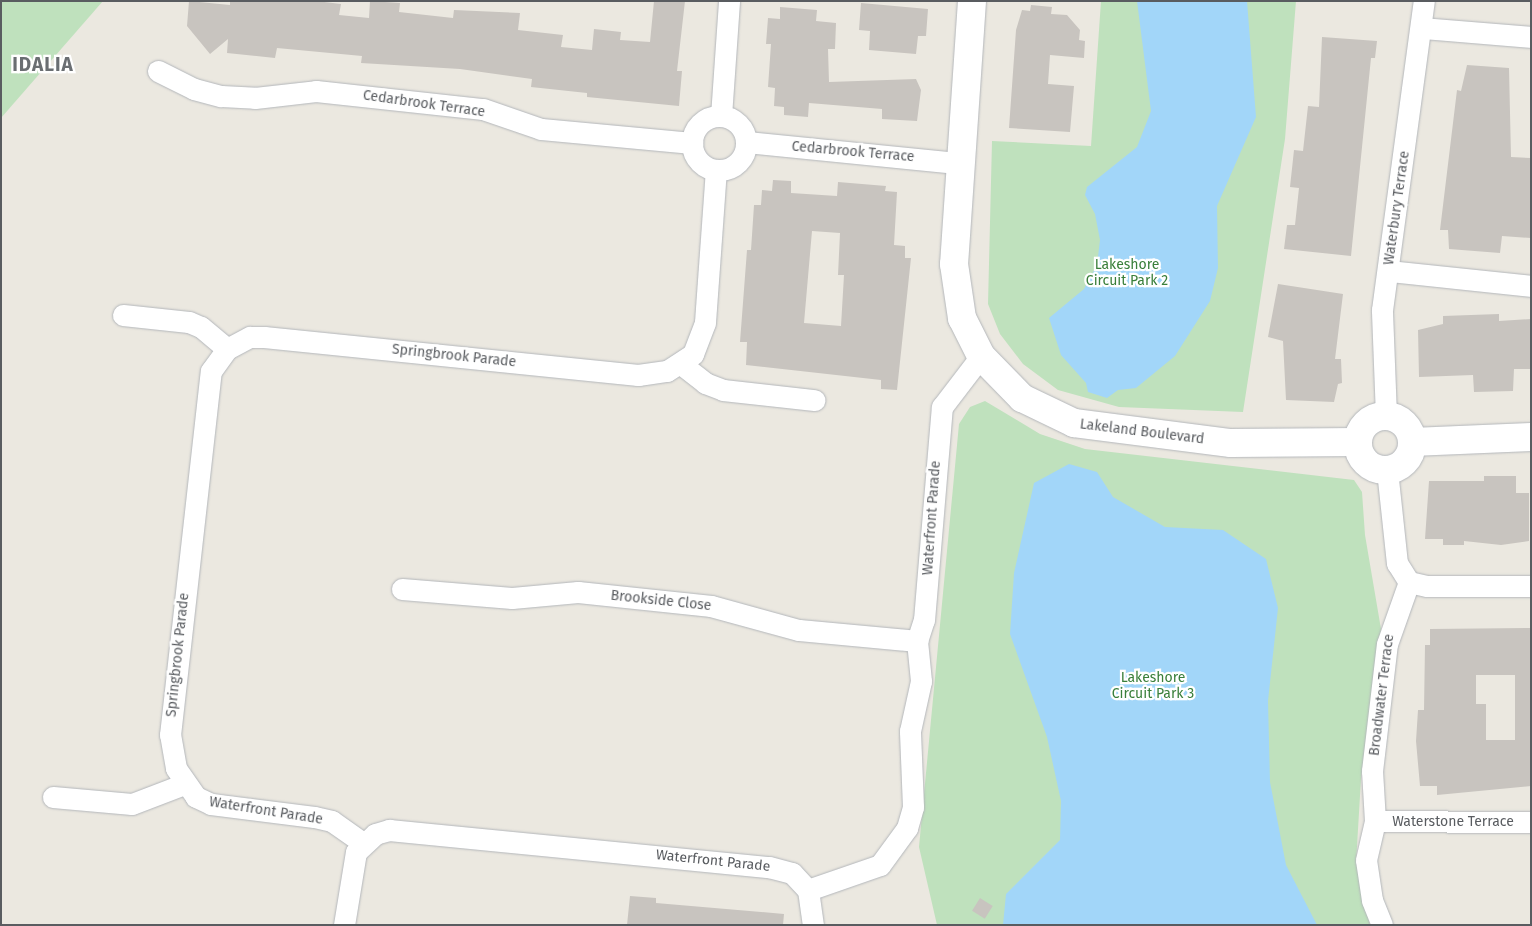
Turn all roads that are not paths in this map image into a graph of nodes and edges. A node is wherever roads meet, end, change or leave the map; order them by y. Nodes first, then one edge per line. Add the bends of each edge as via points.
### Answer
1 (729, 1) edge
2 (972, 1) edge
3 (1424, 1) edge
4 (1422, 28) junction
5 (1531, 36) edge
6 (158, 72) dead end
7 (721, 116) junction
8 (746, 142) junction
9 (692, 143) junction
10 (959, 163) junction
11 (716, 170) junction
12 (1389, 272) junction
13 (1531, 286) edge
14 (123, 315) dead end
15 (227, 349) junction
16 (981, 356) junction
17 (681, 364) junction
18 (814, 400) dead end
19 (1386, 416) junction
20 (1531, 437) edge
21 (1358, 442) junction
22 (1412, 442) junction
23 (1387, 470) junction
24 (1409, 582) junction
25 (1531, 586) edge
26 (402, 588) dead end
27 (917, 641) junction
28 (184, 784) junction
29 (53, 797) dead end
30 (1375, 821) junction
31 (1531, 822) edge
32 (363, 843) junction
33 (808, 890) junction
34 (344, 925) edge
35 (813, 925) edge
36 (1382, 925) edge

1 - 7 street
2 - 10 street, Lakeland Boulevard
3 - 4 street, Waterbury Terrace
4 - 5 street
4 - 12 street, Waterbury Terrace
6 - 9 street, Cedarbrook Terrace via 194,90 221,96 255,98 316,91 483,109 541,129
7 - 8 street via 742,128
7 - 9 street via 704,121
8 - 10 street, Cedarbrook Terrace
8 - 11 street via 734,166
9 - 11 street via 702,164
10 - 16 street, Lakeland Boulevard via 955,290 962,318
11 - 17 street, Springbrook Parade via 705,322 693,354
12 - 13 street
12 - 19 street, Waterbury Terrace via 1382,310
14 - 15 street via 189,322 201,327
15 - 17 street, Springbrook Parade via 250,337 264,336 638,375 654,375
15 - 28 street, Springbrook Parade via 207,386 170,735 176,768
16 - 21 street, Lakeland Boulevard via 1022,398 1074,423 1231,443
16 - 27 street, Waterfront Parade via 942,407 924,620
17 - 18 street via 705,383 723,390
19 - 21 street via 1364,426
19 - 22 street via 1407,427
20 - 22 street
21 - 23 street via 1370,465
22 - 23 street via 1408,458
23 - 24 street via 1397,563
24 - 25 street via 1427,586
24 - 30 street, Broadwater Terrace via 1387,644 1372,772
26 - 27 street, Brookside Close via 512,598 578,592 730,609 799,630
27 - 33 street, Waterfront Parade via 920,681 908,760 913,807 907,828 880,865
28 - 29 street via 132,804
28 - 32 street, Waterfront Parade via 211,804 332,821
30 - 31 street, Waterstone Terrace
30 - 36 street, Broadwater Terrace via 1366,860 1372,900
32 - 33 street, Waterfront Parade via 375,834 402,829 759,866 792,873
32 - 34 street via 351,867
33 - 35 street

